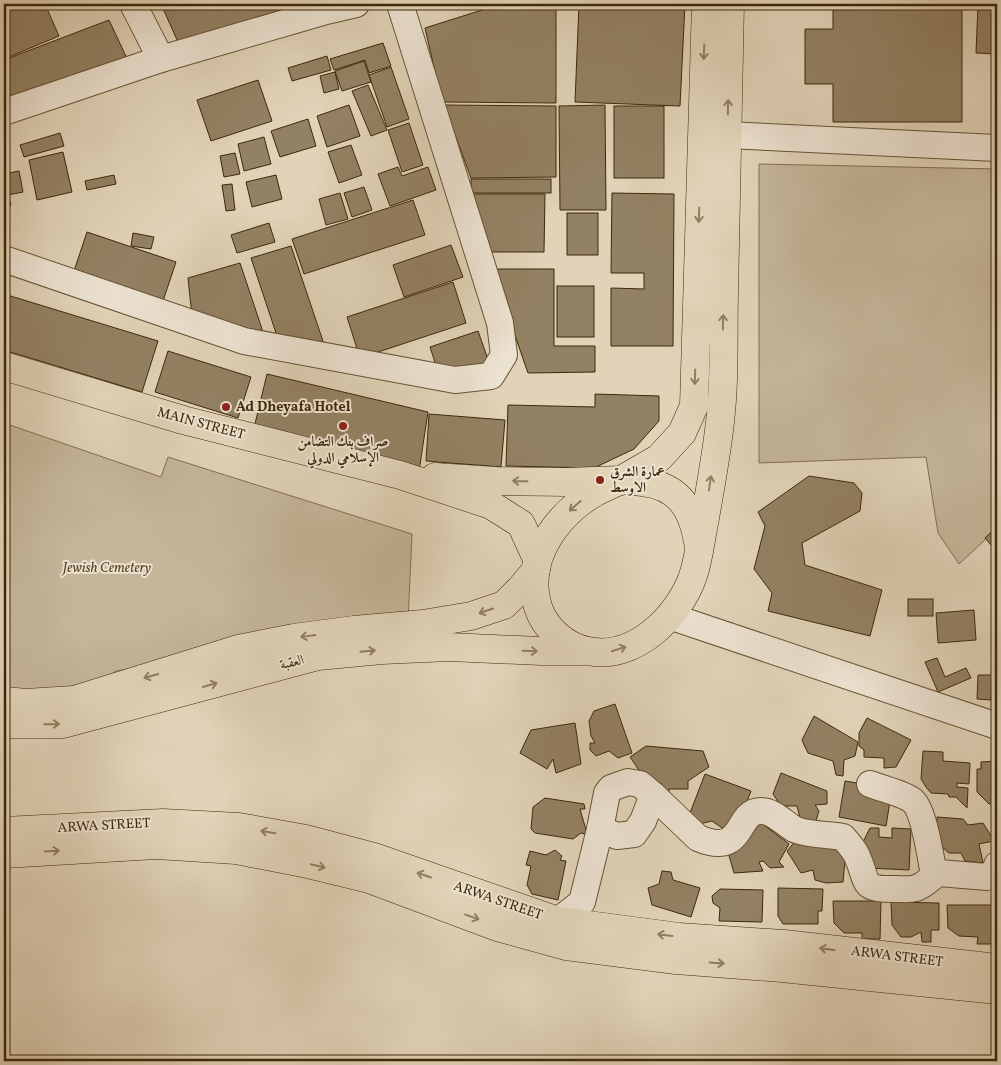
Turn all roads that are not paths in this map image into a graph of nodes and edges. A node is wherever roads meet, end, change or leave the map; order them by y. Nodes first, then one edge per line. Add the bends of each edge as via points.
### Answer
1 (133, 4) edge
2 (356, 4) edge
3 (400, 4) edge
4 (706, 4) edge
5 (730, 4) edge
6 (324, 7) edge
7 (161, 59) junction
8 (4, 112) edge
9 (727, 135) junction
10 (997, 148) edge
11 (4, 260) edge
12 (4, 366) edge
13 (400, 475) junction
14 (621, 480) junction
15 (699, 548) junction
16 (536, 570) junction
17 (670, 616) junction
18 (586, 651) junction
19 (4, 701) edge
20 (4, 724) edge
21 (997, 726) edge
22 (870, 784) dead end
23 (653, 795) junction
24 (600, 829) junction
25 (4, 831) edge
26 (4, 854) edge
27 (997, 869) edge
28 (934, 875) junction
29 (558, 921) junction
30 (997, 968) edge
31 (997, 990) edge

1 - 7 street
2 - 6 street
3 - 11 street via 500,323 504,355 491,376 455,380 244,341
4 -> 14 main road via 694,406 682,433 659,458
9 -> 5 main road
6 - 7 street
7 - 8 street
9 - 10 street
15 -> 9 main road via 721,410
12 - 13 main road, MAIN STREET via 183,420
14 -> 13 main road via 514,481
13 - 16 main road via 491,505 522,524 537,559
14 - 15 main road via 649,482 674,494 692,515
14 -> 16 main road via 592,493 566,514 545,542
15 - 17 main road via 692,577
16 - 18 main road via 534,590 543,618 562,640
16 -> 19 main road, العقبة via 504,604 471,616 294,638 238,649 74,700
18 -> 17 main road via 605,653 620,650 650,634
17 - 21 street
20 -> 18 main road, العقبة via 62,724 318,656 449,647
22 - 28 street via 908,798 919,809
23 - 24 street via 634,834 617,836
23 - 24 street via 640,784 628,782 611,788 607,793
23 - 28 street via 698,838 707,842 730,840 748,816 760,810 769,812 796,830 843,837 856,853 868,884 876,888 915,888
24 - 29 street via 582,902
29 -> 25 main road, ARWA STREET via 374,857 306,839 239,827 163,823
26 -> 31 main road, ARWA STREET via 156,846 236,850 369,879 497,927 566,946 676,960
27 - 28 street via 986,878
30 -> 29 main road, ARWA STREET

